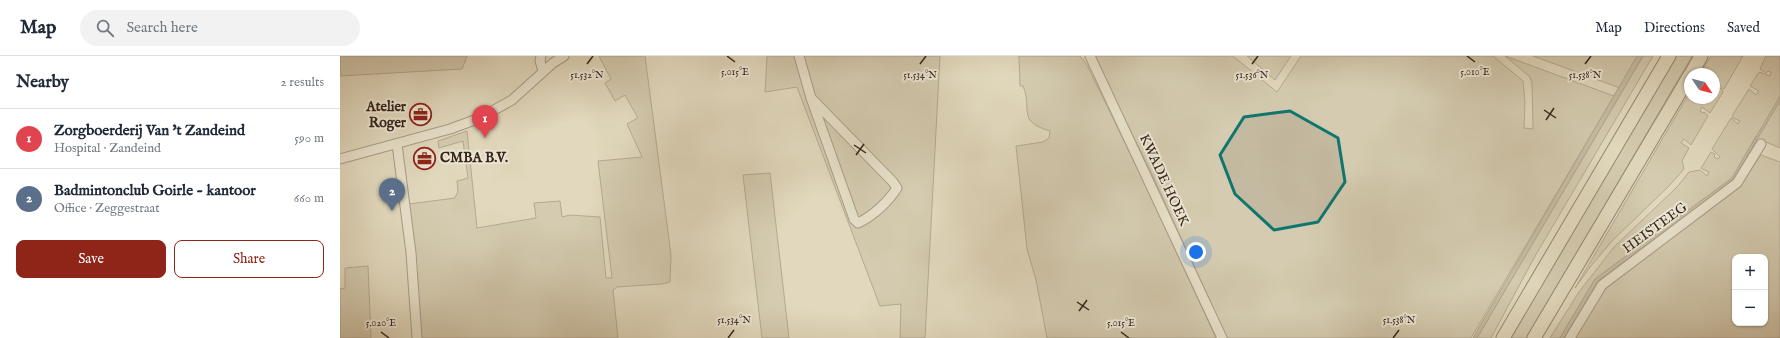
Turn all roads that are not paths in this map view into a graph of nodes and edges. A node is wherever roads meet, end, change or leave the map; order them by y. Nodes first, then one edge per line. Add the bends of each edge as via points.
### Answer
1 (541, 56) edge
2 (564, 56) edge
3 (798, 56) edge
4 (1090, 56) edge
5 (1669, 56) edge
6 (1701, 56) edge
7 (1694, 68) edge
8 (543, 71) junction
9 (1684, 85) edge
10 (811, 98) junction
11 (398, 144) junction
12 (1761, 144) dead end
13 (340, 160) edge
14 (416, 338) edge
15 (1222, 338) edge
16 (1503, 338) edge
17 (1534, 338) edge
18 (1570, 338) edge

1 - 8 street
2 - 8 street
3 - 10 street
4 - 15 street, KWADE HOEK
5 - 16 highway
6 - 7 highway
8 - 11 street via 512,100 480,118
9 - 17 highway
10 - 10 street via 854,218 858,223 868,218 897,188
11 - 13 street
11 - 14 street via 411,253
12 - 18 street, HEISTEEG via 1737,183 1602,285

